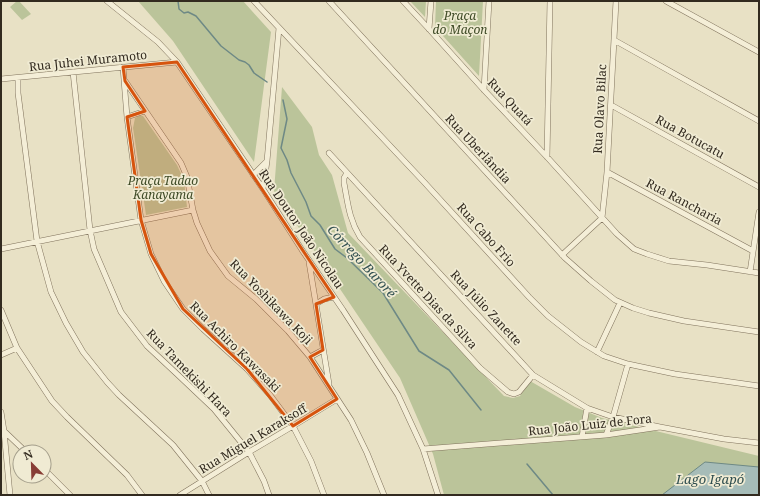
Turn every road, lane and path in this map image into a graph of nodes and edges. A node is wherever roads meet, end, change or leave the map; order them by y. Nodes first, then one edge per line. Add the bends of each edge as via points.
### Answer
1 (108, 1) edge
2 (254, 1) edge
3 (329, 1) edge
4 (403, 1) edge
5 (431, 1) edge
6 (488, 1) edge
7 (550, 1) edge
8 (616, 1) edge
9 (666, 1) edge
10 (279, 28) junction
11 (429, 29) junction
12 (614, 40) junction
13 (759, 52) edge
14 (177, 62) junction
15 (123, 67) junction
16 (73, 72) junction
17 (18, 78) junction
18 (1, 79) edge
19 (125, 81) junction
20 (484, 90) junction
21 (611, 105) junction
22 (145, 111) junction
23 (127, 117) junction
24 (759, 121) edge
25 (329, 153) dead end
26 (547, 157) junction
27 (267, 161) junction
28 (607, 172) junction
29 (347, 173) junction
30 (253, 175) junction
31 (759, 187) edge
32 (263, 189) junction
33 (193, 210) junction
34 (759, 212) edge
35 (602, 218) junction
36 (142, 220) junction
37 (90, 230) junction
38 (757, 235) edge
39 (37, 241) junction
40 (1, 249) edge
41 (753, 251) junction
42 (562, 255) junction
43 (309, 260) junction
44 (750, 272) junction
45 (759, 273) edge
46 (334, 297) junction
47 (620, 303) junction
48 (316, 304) junction
49 (1, 310) edge
50 (759, 332) edge
51 (17, 348) junction
52 (323, 350) junction
53 (597, 352) junction
54 (1, 355) edge
55 (310, 357) junction
56 (628, 364) junction
57 (533, 375) junction
58 (759, 386) edge
59 (330, 387) junction
60 (337, 399) junction
61 (587, 408) junction
62 (1, 412) edge
63 (613, 417) junction
64 (293, 426) junction
65 (660, 427) junction
66 (2, 431) edge
67 (606, 435) junction
68 (582, 437) junction
69 (759, 443) edge
70 (17, 444) edge
71 (423, 449) junction
72 (249, 452) junction
73 (52, 477) edge
74 (202, 482) junction
75 (61, 486) junction
76 (10, 495) edge
77 (62, 495) edge
78 (70, 495) edge
79 (142, 495) edge
80 (180, 495) edge
81 (209, 495) edge
82 (269, 495) edge
83 (324, 495) edge
84 (384, 495) edge
85 (438, 495) edge

1 - 14 street, Rua Doutor João Nicolau via 158,42
2 - 10 street, Rua Cabo Frio
3 - 42 street, Rua Uberlândia
4 - 11 street, Rua Quatá
5 - 11 street
6 - 20 street
7 - 26 street
8 - 12 street, Rua Olavo Bilac
9 - 13 street
10 - 27 street
10 - 53 street, Rua Cabo Frio via 529,297 548,316
11 - 20 street, Rua Quatá
12 - 21 street, Rua Olavo Bilac
12 - 24 street
14 - 15 street, Rua Juhei Muramoto
14 - 30 street, Rua Doutor João Nicolau
15 - 16 street, Rua Juhei Muramoto
15 - 19 street, Rua Achiro Kawasaki
16 - 17 street, Rua Juhei Muramoto
16 - 37 street, Rua Tamekishi Hara
17 - 18 street, Rua Juhei Muramoto
17 - 39 street
19 - 22 street, Rua Yoshikawa Koji
19 - 23 street, Rua Achiro Kawasaki
20 - 26 street, Rua Quatá
21 - 28 street, Rua Olavo Bilac
21 - 31 street, Rua Botucatu
22 - 23 street
22 - 33 street, Rua Yoshikawa Koji via 181,163 187,177
23 - 36 street, Rua Achiro Kawasaki
25 - 29 street, Rua Júlio Zanette
26 - 35 street, Rua Quatá
27 - 30 street
27 - 32 street
28 - 35 street, Rua Olavo Bilac
28 - 41 street, Rua Rancharia
29 - 57 street, Rua Júlio Zanette
29 - 57 street, Rua Yvette Dias da Silva via 344,183 350,218 360,237 475,362 508,392 514,394 520,392
30 - 32 street, Rua Doutor João Nicolau
32 - 43 street, Rua Doutor João Nicolau
33 - 36 street
33 - 55 street, Rua Yoshikawa Koji via 210,251 228,276 256,300
34 - 38 street
35 - 42 street
35 - 44 street, Rua Quatá via 634,249 647,254 669,261
36 - 37 street
36 - 64 street, Rua Achiro Kawasaki via 151,254 164,281 183,309 247,369 270,394
37 - 39 street
37 - 72 street, Rua Tamekishi Hara via 94,249 121,312 147,346 214,409
38 - 41 street
39 - 40 street
39 - 74 street via 51,292 83,352 119,395 172,445
41 - 44 street
42 - 47 street, Rua Uberlândia via 590,281
43 - 46 street, Rua Doutor João Nicolau
43 - 48 street
44 - 45 street, Rua Quatá
46 - 48 street
46 - 71 street, Rua Doutor João Nicolau via 398,395
47 - 50 street, Rua Uberlândia via 684,321
47 - 53 street
48 - 52 street
49 - 51 street
51 - 54 street
51 - 79 street via 52,401 127,475
52 - 55 street
52 - 59 street
53 - 56 street, Rua Cabo Frio
55 - 59 street, Rua Yoshikawa Koji
56 - 58 street, Rua Cabo Frio via 675,374
56 - 63 street
57 - 61 street, Rua Júlio Zanette
59 - 60 street, Rua Yoshikawa Koji
60 - 64 street, Rua Miguel Karaksoff
60 - 84 street, Rua Yoshikawa Koji via 368,453
61 - 63 street, Rua Júlio Zanette
61 - 68 street
62 - 66 street
63 - 65 street, Rua Júlio Zanette
63 - 67 street
64 - 72 street, Rua Miguel Karaksoff
64 - 83 street, Rua Achiro Kawasaki
65 - 67 street, Rua João Luiz de Fora
65 - 69 street, Rua João Luiz de Fora
66 - 70 street
66 - 76 street
67 - 68 street, Rua João Luiz de Fora
68 - 71 street, Rua João Luiz de Fora
71 - 85 street, Rua Doutor João Nicolau
72 - 74 street, Rua Miguel Karaksoff
72 - 82 street, Rua Tamekishi Hara
73 - 75 street
74 - 80 street, Rua Miguel Karaksoff
74 - 81 street
75 - 77 street
75 - 78 street

